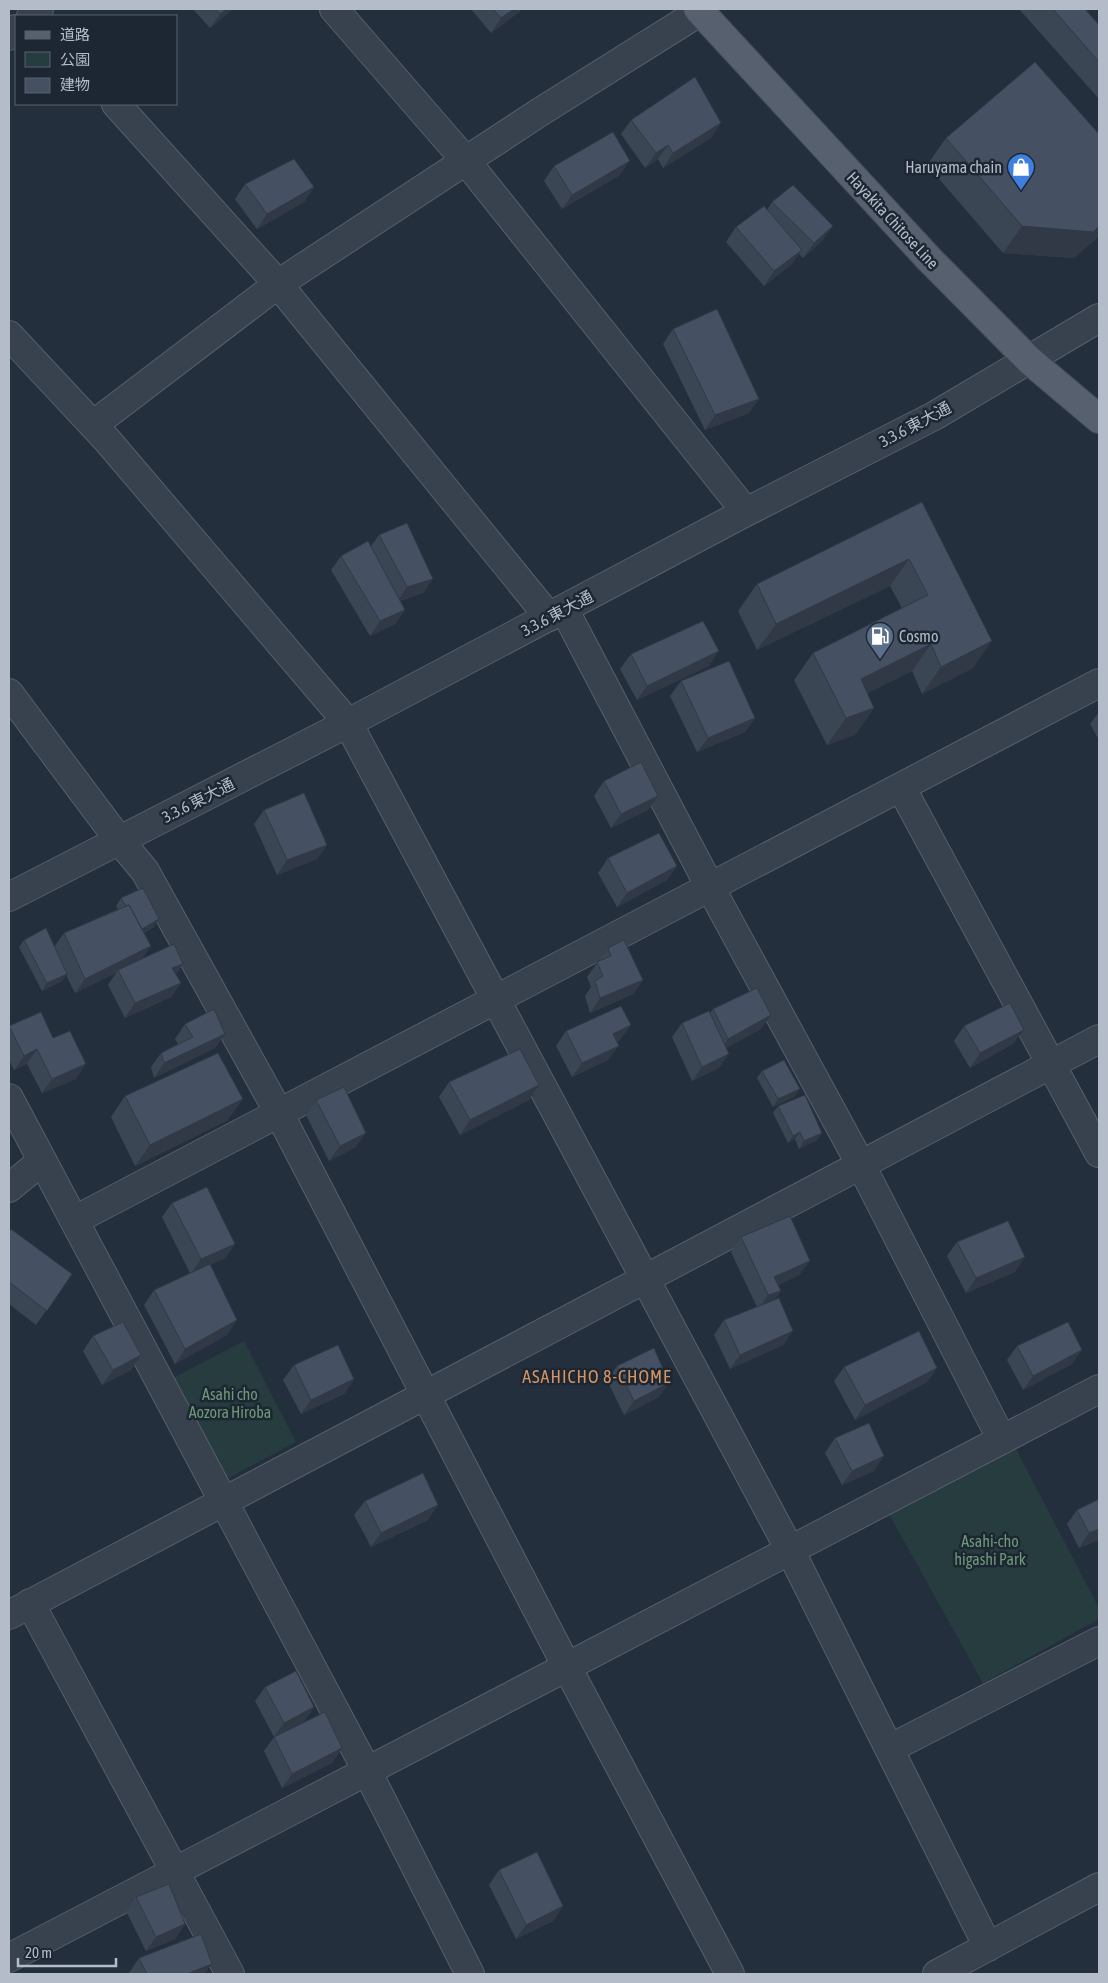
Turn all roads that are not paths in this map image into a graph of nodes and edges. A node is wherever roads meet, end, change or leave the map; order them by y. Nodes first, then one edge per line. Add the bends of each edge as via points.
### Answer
1 (334, 9) edge
2 (699, 10) edge
3 (117, 105) edge
4 (466, 161) junction
5 (278, 284) junction
6 (1099, 318) edge
7 (9, 335) edge
8 (1029, 360) junction
9 (1099, 419) edge
10 (93, 425) junction
11 (746, 512) junction
12 (556, 613) junction
13 (1099, 683) edge
14 (9, 693) edge
15 (348, 723) junction
16 (902, 787) junction
17 (119, 840) junction
18 (710, 887) junction
19 (9, 897) edge
20 (496, 999) junction
21 (1099, 1039) edge
22 (1052, 1064) junction
23 (9, 1098) edge
24 (279, 1113) junction
25 (1099, 1153) edge
26 (42, 1161) junction
27 (860, 1165) junction
28 (9, 1188) edge
29 (75, 1220) junction
30 (646, 1278) junction
31 (1099, 1389) edge
32 (426, 1395) junction
33 (1002, 1440) junction
34 (224, 1501) junction
35 (790, 1550) junction
36 (19, 1609) edge
37 (1099, 1641) edge
38 (567, 1667) junction
39 (889, 1749) junction
40 (367, 1771) junction
41 (175, 1871) junction
42 (1099, 1887) edge
43 (988, 1947) junction
44 (9, 1958) edge
45 (230, 1974) edge
46 (470, 1974) edge
47 (730, 1974) edge
48 (938, 1974) edge

1 - 4 street
2 - 4 street
2 - 8 main road, Hayakita Chitose Line via 929,259
3 - 5 street
4 - 5 street
4 - 11 street
5 - 10 street
5 - 12 street
6 - 8 street, 3.3.6 東大通
7 - 10 street
8 - 9 main road, Hayakita Chitose Line
8 - 11 street, 3.3.6 東大通 via 934,416
10 - 15 street
11 - 12 street, 3.3.6 東大通
12 - 15 street, 3.3.6 東大通
12 - 18 street
13 - 16 street
14 - 17 street
15 - 17 street, 3.3.6 東大通
15 - 20 street
16 - 18 street
16 - 22 street
17 - 19 street, 3.3.6 東大通
17 - 24 street via 145,871
18 - 20 street
18 - 27 street
20 - 24 street
20 - 30 street
21 - 22 street
22 - 25 street
22 - 27 street
23 - 26 street
24 - 29 street
24 - 32 street
26 - 28 street
26 - 29 street
27 - 30 street
27 - 33 street
29 - 34 street
30 - 32 street
30 - 35 street
31 - 33 street
32 - 34 street
32 - 38 street
33 - 35 street
34 - 36 street
34 - 40 street
35 - 38 street
35 - 39 street
36 - 41 street
37 - 39 street
38 - 40 street
38 - 47 street
39 - 43 street
40 - 41 street
40 - 46 street
41 - 44 street
41 - 45 street
42 - 43 street
43 - 48 street

